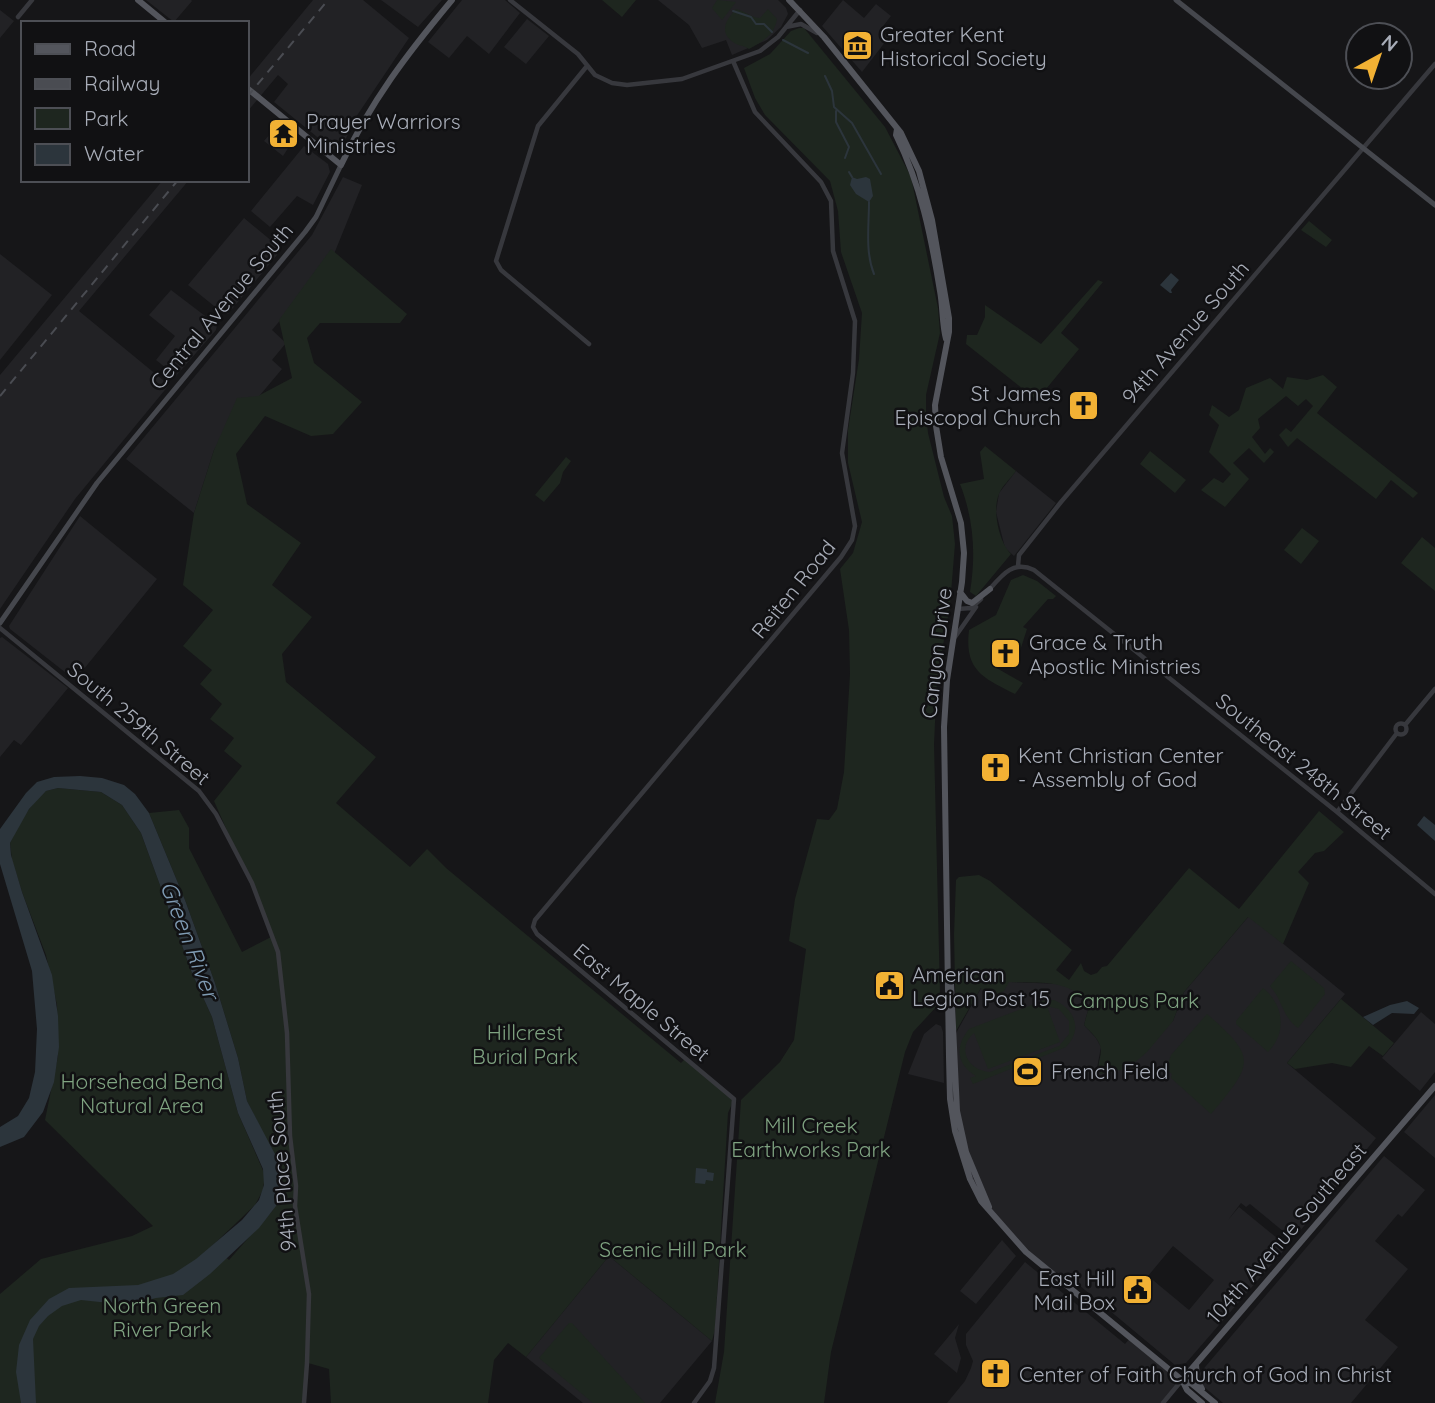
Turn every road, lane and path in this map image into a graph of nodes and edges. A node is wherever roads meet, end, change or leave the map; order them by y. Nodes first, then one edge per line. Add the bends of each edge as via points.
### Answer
1 (32, 0) edge
2 (138, 0) edge
3 (452, 0) edge
4 (510, 0) edge
5 (789, 0) edge
6 (1176, 0) edge
7 (800, 10) junction
8 (19, 17) dead end
9 (164, 21) edge
10 (786, 28) junction
11 (824, 37) junction
12 (733, 61) junction
13 (1435, 64) edge
14 (587, 66) junction
15 (248, 90) edge
16 (1365, 148) junction
17 (341, 165) junction
18 (1435, 205) edge
19 (589, 344) dead end
20 (1018, 566) junction
21 (990, 589) junction
22 (961, 592) junction
23 (984, 596) junction
24 (958, 608) junction
25 (0, 626) edge
26 (953, 641) junction
27 (1435, 689) edge
28 (1337, 812) junction
29 (1435, 894) edge
30 (533, 927) joint
31 (273, 936) joint
32 (1435, 1086) edge
33 (1196, 1364) junction
34 (1181, 1380) junction
35 (1203, 1401) edge
36 (304, 1403) edge
37 (694, 1403) edge
38 (1163, 1403) edge
39 (1215, 1403) edge

1 - 8 street
2 - 9 main road
3 - 17 main road, Central Avenue South via 383,89
4 - 14 street
5 - 7 main road, Canyon Drive
6 - 16 main road
7 - 10 street
7 - 11 main road, Canyon Drive
10 - 11 street via 800,24
10 - 12 street via 766,48
11 - 22 main road, Canyon Drive via 897,129 923,202 943,306 946,339 936,426 962,533
12 - 14 street via 682,79 643,84 612,83
12 - 30 street, Reiten Road via 755,112 821,182 831,201 833,251 855,321 842,453 854,533 841,557
13 - 16 street, 94th Avenue South
14 - 19 street via 538,126 496,257 497,265
15 - 17 main road
16 - 18 main road
16 - 20 street, 94th Avenue South via 1061,502 1019,555
17 - 25 main road, Central Avenue South via 305,232 97,483
20 - 21 street, 94th Avenue South via 1005,572
20 - 28 street, Southeast 248th Street via 1034,570
21 - 22 main road via 972,603
21 - 23 street, 94th Avenue South
22 - 24 main road, Canyon Drive
23 - 24 street, 94th Avenue South via 971,608
23 - 26 street
24 - 26 main road, Canyon Drive
25 - 31 street, South 259th Street via 199,792 216,814 252,883
26 - 34 main road, Canyon Drive via 944,727 946,996 956,1131 970,1179 981,1201 1026,1252
27 - 28 street via 1405,725 1396,725 1397,733
28 - 29 street, Southeast 248th Street
30 - 37 street, East Maple Street via 734,1100 714,1368
31 - 36 street, 94th Place South via 287,1033 295,1206 309,1294
32 - 33 main road, 104th Avenue Southeast
33 - 34 main road, 104th Avenue Southeast
33 - 35 main road
34 - 35 main road, Canyon Drive
34 - 38 street, 104th Avenue Southeast
35 - 39 main road, Canyon Drive

